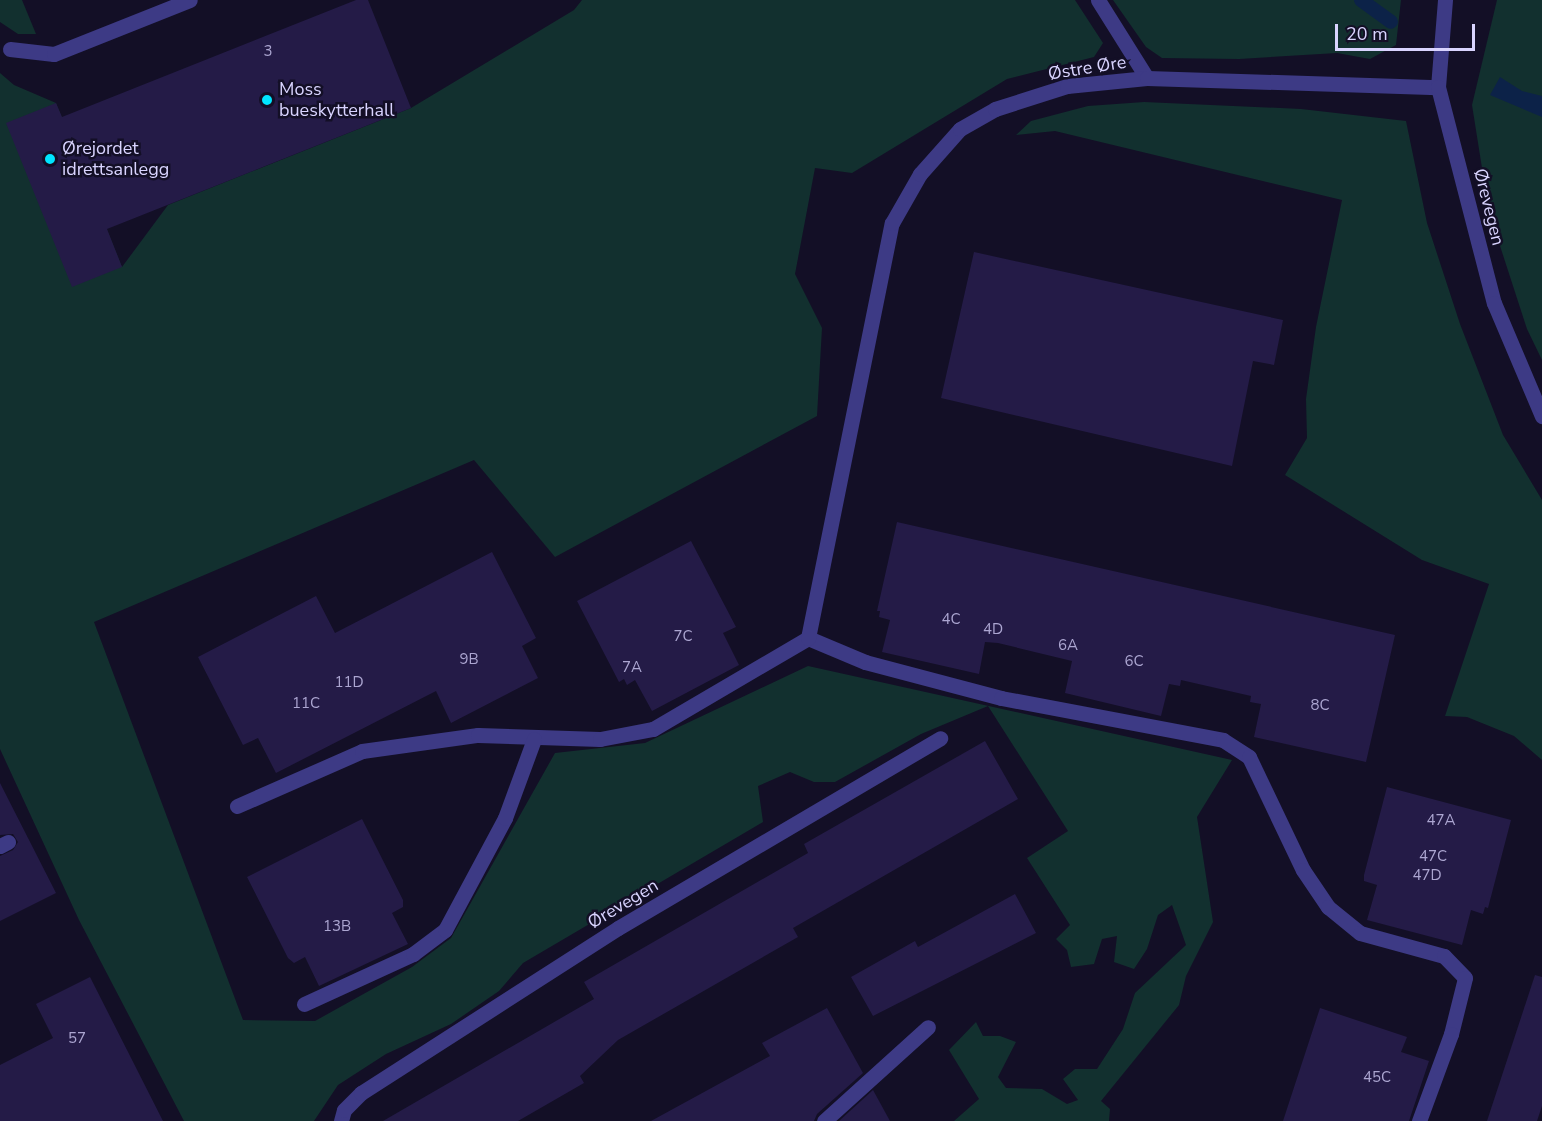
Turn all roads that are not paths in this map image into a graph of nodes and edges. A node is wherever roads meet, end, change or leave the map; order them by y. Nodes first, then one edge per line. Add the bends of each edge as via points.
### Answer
1 (190, 0) edge
2 (1098, 0) edge
3 (1445, 0) edge
4 (10, 49) dead end
5 (1147, 78) junction
6 (1438, 87) junction
7 (1542, 416) edge
8 (808, 638) junction
9 (534, 738) junction
10 (940, 738) dead end
11 (237, 806) dead end
12 (304, 1004) dead end
13 (928, 1027) dead end
14 (342, 1121) edge
15 (824, 1121) edge
16 (1419, 1121) edge

1 - 4 street via 54,54
2 - 5 street
3 - 6 street, Ørevegen
5 - 6 street, Østre Øre
5 - 8 street, Østre Øre via 1067,86 995,109 960,129 920,174 892,223
6 - 7 street, Ørevegen via 1494,303
8 - 9 street via 653,729 600,740
8 - 16 street via 865,662 1001,698 1223,740 1249,758 1303,870 1328,908 1360,933 1444,956 1465,978 1451,1034
9 - 11 street via 478,735 362,751
9 - 12 street via 505,818 445,930 413,954
10 - 14 street, Ørevegen via 618,928 361,1093 344,1110
13 - 15 street

